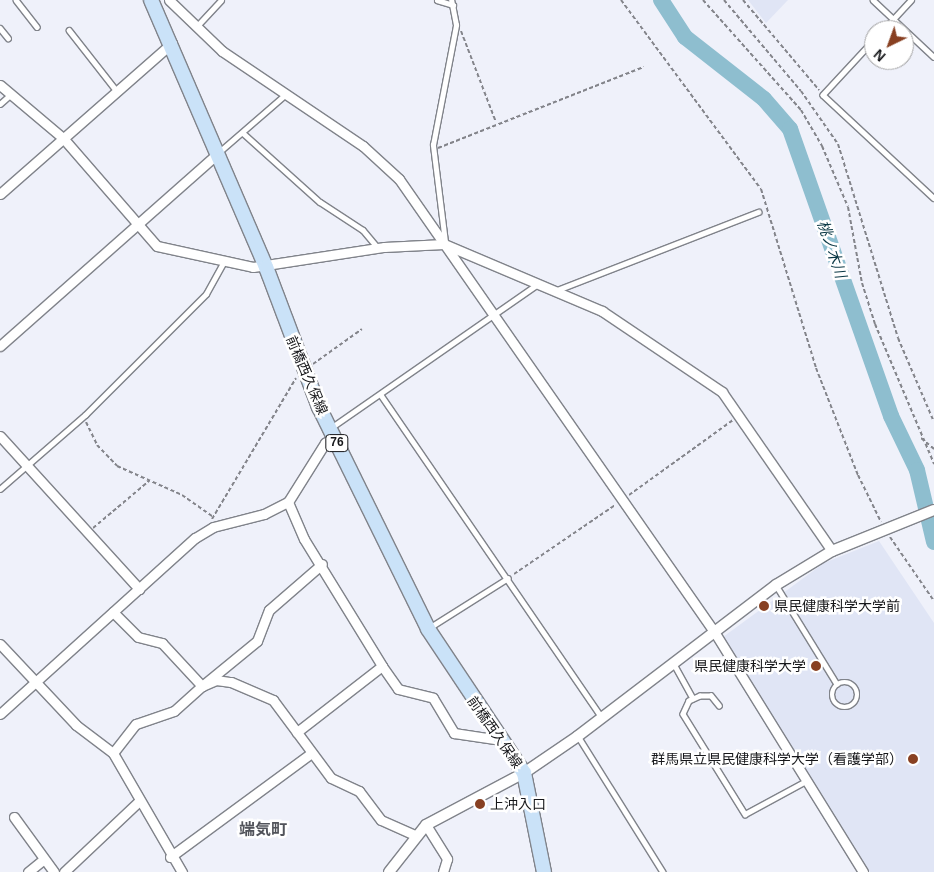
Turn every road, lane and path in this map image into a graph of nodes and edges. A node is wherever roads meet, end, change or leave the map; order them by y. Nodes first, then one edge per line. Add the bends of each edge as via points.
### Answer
1 (16, 0) edge
2 (151, 0) edge
3 (169, 0) edge
4 (220, 0) edge
5 (437, 0) edge
6 (621, 0) edge
7 (703, 0) edge
8 (724, 0) edge
9 (743, 0) edge
10 (873, 0) edge
11 (911, 0) edge
12 (452, 2) edge
13 (893, 19) junction
14 (456, 26) junction
15 (38, 27) dead end
16 (0, 28) edge
17 (194, 29) junction
18 (69, 30) dead end
19 (8, 38) dead end
20 (172, 43) junction
21 (864, 51) edge
22 (934, 57) edge
23 (644, 66) dead end
24 (0, 85) edge
25 (116, 90) junction
26 (11, 94) junction
27 (286, 94) junction
28 (823, 95) junction
29 (0, 104) edge
30 (496, 123) junction
31 (243, 133) junction
32 (63, 138) junction
33 (434, 150) junction
34 (217, 154) junction
35 (0, 194) edge
36 (934, 198) edge
37 (758, 212) dead end
38 (138, 224) junction
39 (444, 244) junction
40 (378, 248) junction
41 (223, 263) junction
42 (266, 267) junction
43 (540, 282) junction
44 (557, 290) junction
45 (494, 316) junction
46 (362, 329) dead end
47 (0, 346) edge
48 (303, 371) junction
49 (381, 395) junction
50 (83, 416) junction
51 (739, 416) junction
52 (934, 422) edge
53 (332, 433) junction
54 (0, 436) edge
55 (921, 438) junction
56 (934, 448) edge
57 (934, 464) edge
58 (27, 467) junction
59 (149, 481) junction
60 (0, 489) edge
61 (620, 501) junction
62 (288, 502) junction
63 (934, 510) edge
64 (888, 528) junction
65 (88, 533) junction
66 (832, 551) junction
67 (322, 564) junction
68 (508, 578) junction
69 (776, 585) junction
70 (139, 589) junction
71 (934, 601) edge
72 (113, 612) junction
73 (428, 629) junction
74 (715, 633) junction
75 (0, 644) edge
76 (674, 664) junction
77 (382, 666) junction
78 (38, 680) junction
79 (837, 684) junction
80 (202, 686) junction
81 (693, 698) junction
82 (719, 706) dead end
83 (0, 714) edge
84 (602, 719) junction
85 (297, 732) junction
86 (578, 736) junction
87 (501, 740) junction
88 (113, 753) junction
89 (310, 754) junction
90 (524, 773) junction
91 (806, 781) junction
92 (138, 802) junction
93 (14, 817) dead end
94 (426, 825) junction
95 (414, 835) junction
96 (170, 857) junction
97 (43, 860) junction
98 (28, 872) edge
99 (54, 872) edge
100 (64, 872) edge
101 (182, 872) edge
102 (389, 872) edge
103 (442, 872) edge
104 (544, 872) edge
105 (663, 872) edge
106 (864, 872) edge

1 - 15 lane
2 - 20 main road, 前橋西久保線 / 76
3 - 17 street
4 - 17 lane
5 - 12 lane
6 - 64 path via 761,189 778,232 813,361 858,475
7 - 55 path via 800,110 822,146 848,207 862,283 875,324
8 - 52 path via 806,97 838,144 890,316
9 - 28 path
10 - 13 lane
11 - 13 lane
12 - 14 lane
13 - 22 lane
14 - 30 path
14 - 33 lane
16 - 19 lane
17 - 27 street
18 - 25 lane
20 - 25 street
20 - 34 main road, 前橋西久保線 / 76
21 - 28 lane
23 - 30 path
24 - 26 street
25 - 32 street
26 - 29 lane
26 - 32 street
27 - 31 lane
27 - 39 street via 380,161
28 - 36 lane
30 - 33 path
31 - 34 lane
31 - 40 lane via 320,202 363,230
32 - 35 street
32 - 38 street
33 - 39 lane
34 - 38 street
34 - 42 main road, 前橋西久保線 / 76
37 - 44 lane
38 - 41 street via 157,246
38 - 47 street
39 - 40 street
39 - 43 street
39 - 45 street
40 - 42 street
41 - 42 street
41 - 50 lane via 206,294
42 - 48 main road, 前橋西久保線 / 76
43 - 44 street
43 - 45 lane
44 - 51 street via 602,310 706,377
45 - 49 lane
45 - 61 street
46 - 48 path
48 - 53 main road, 前橋西久保線 / 76
48 - 59 path via 212,516 182,495
49 - 53 lane
49 - 68 lane
50 - 58 lane
50 - 59 path via 108,459
51 - 61 path
51 - 66 street
53 - 62 street
53 - 73 main road, 前橋西久保線 / 76
54 - 58 street
55 - 56 path
55 - 57 path
58 - 60 lane
58 - 65 street
59 - 65 path
61 - 68 path
61 - 74 street
62 - 67 street via 304,539
62 - 70 street via 264,514 206,530
63 - 64 street
64 - 66 street
64 - 71 path
65 - 70 street
66 - 69 street
67 - 77 street
67 - 80 street via 269,610 257,641
68 - 73 lane
68 - 84 lane
69 - 74 street
69 - 79 lane
70 - 72 street
72 - 78 street
72 - 80 street via 138,637 162,643
73 - 87 main road, 前橋西久保線 / 76
74 - 76 street
74 - 91 street
75 - 78 street
76 - 81 lane
76 - 84 street
77 - 85 street
77 - 87 street via 398,689 433,698 454,732
78 - 83 street
78 - 88 street via 76,724
79 - 79 lane via 846,682 856,688 858,697 851,707 834,704 831,696
80 - 85 street via 216,680 231,682 273,700
80 - 88 street via 174,711 136,724
81 - 82 lane via 708,695
81 - 91 lane via 684,716 745,814
84 - 86 street
85 - 89 street
86 - 90 street
86 - 105 lane
87 - 90 main road, 前橋西久保線 / 76
88 - 92 street via 126,771
89 - 95 street via 331,778 359,792 381,820
89 - 96 street
90 - 94 street
90 - 104 main road, 前橋西久保線 / 76
91 - 106 street
92 - 96 street
92 - 100 street
93 - 97 street
94 - 95 street
94 - 103 street via 447,860
95 - 102 street
96 - 101 street
97 - 98 street
97 - 99 street

